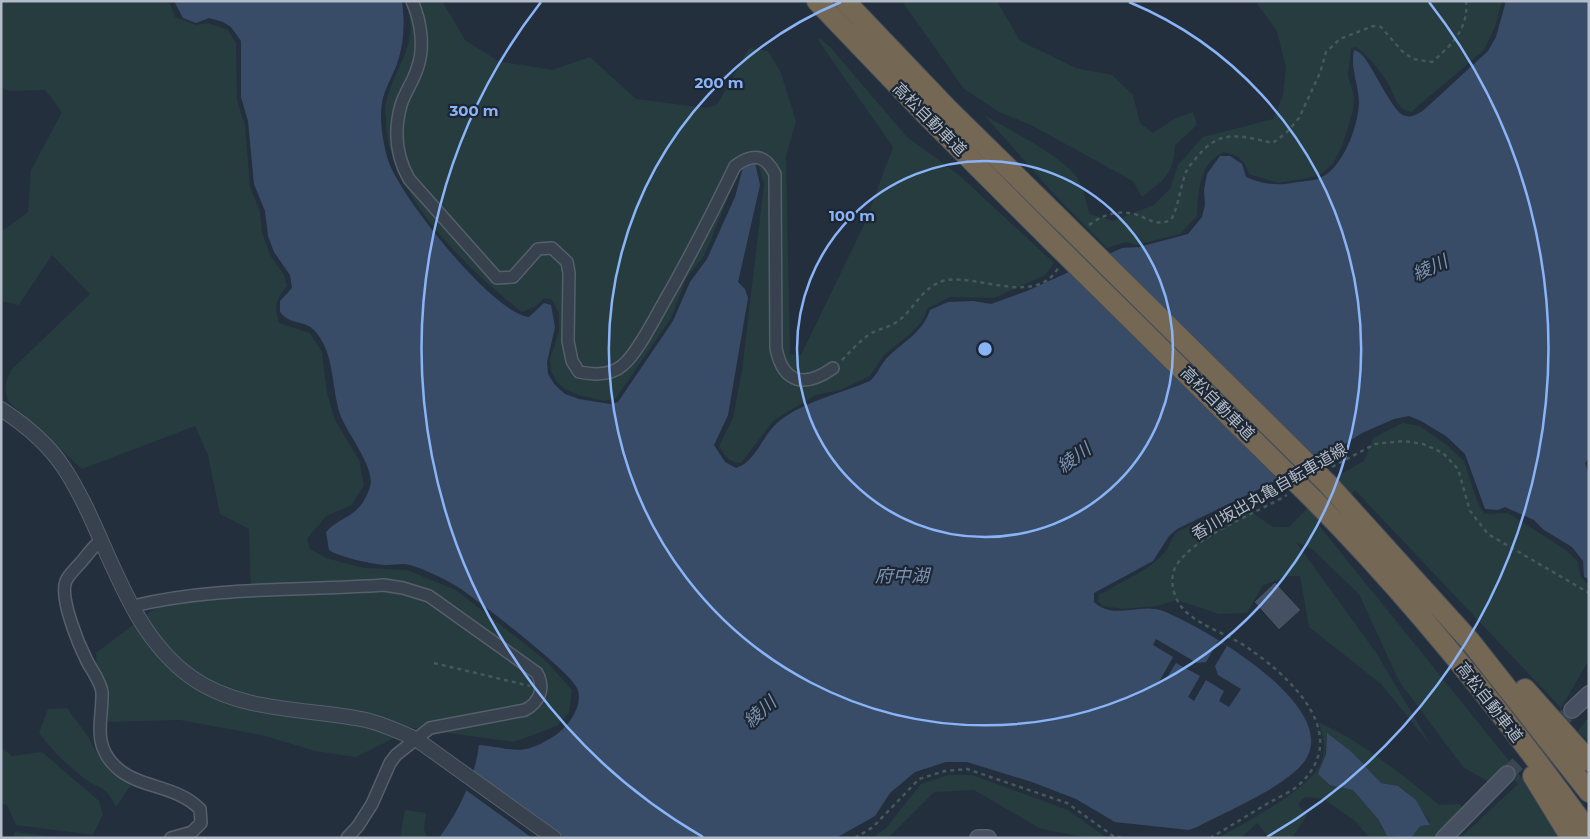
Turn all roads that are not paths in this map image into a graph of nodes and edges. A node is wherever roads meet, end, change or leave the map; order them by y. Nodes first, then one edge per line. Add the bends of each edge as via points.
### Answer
1 (412, 1) edge
2 (817, 1) edge
3 (845, 1) edge
4 (833, 368) road end
5 (1, 409) edge
6 (1359, 516) junction
7 (101, 541) junction
8 (134, 606) junction
9 (1456, 659) junction
10 (1589, 694) edge
11 (1572, 710) tunnel mouth
12 (416, 739) junction
13 (1589, 761) edge
14 (1507, 774) tunnel mouth
15 (1589, 792) edge
16 (1589, 832) edge
17 (171, 838) edge
18 (347, 838) edge
19 (554, 838) edge
20 (978, 838) edge
21 (988, 838) edge
22 (1444, 838) edge
23 (1571, 838) edge

1 - 4 street via 419,17 421,48 418,68 402,104 398,122 397,144 401,164 409,179 497,278 513,277 538,249 552,248 567,262 568,341 572,362 580,372 593,375 623,366 692,255 735,166 746,158 759,158 770,163 775,174 776,348 779,363 788,375 804,381 819,378
2 - 9 highway, 高松自動車道, bridge via 929,118 1344,530
3 - 6 highway, 高松自動車道, bridge via 948,109 1326,478
5 - 7 street via 36,437 63,467
6 - 13 highway via 1478,636
6 - 15 highway, 高松自動車道 via 1470,640
7 - 8 street
7 - 17 street via 66,580 64,592 78,643 102,690 98,732 105,752 116,767 136,779 188,798 200,809 201,823 192,832
8 - 12 street via 158,646 192,678 219,693 251,703 368,720
8 - 12 street via 167,598 226,591 384,585 404,588 429,596 528,666 541,681 539,698 525,710 430,728
9 - 16 highway, 高松自動車道
9 - 23 highway via 1479,704 1536,780
10 - 11 main road
12 - 18 street via 390,763 372,804
12 - 19 street
14 - 22 main road
20 - 21 main road

